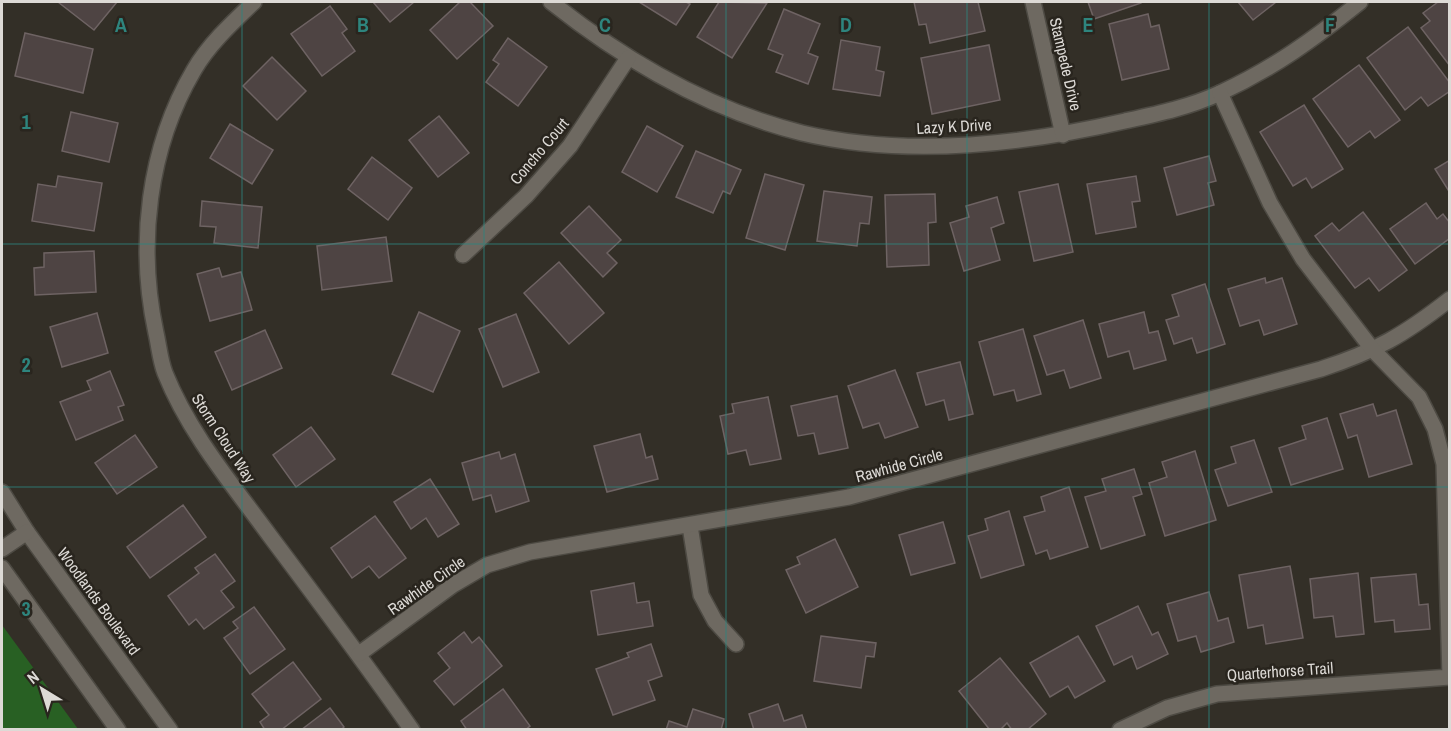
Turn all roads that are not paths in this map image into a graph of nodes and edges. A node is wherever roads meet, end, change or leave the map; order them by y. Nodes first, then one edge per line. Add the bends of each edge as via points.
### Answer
1 (254, 2) edge
2 (551, 2) edge
3 (1033, 2) edge
4 (1360, 2) edge
5 (628, 58) junction
6 (1220, 93) junction
7 (1063, 135) junction
8 (463, 255) dead end
9 (1449, 299) edge
10 (1373, 350) junction
11 (2, 492) edge
12 (690, 526) junction
13 (27, 532) junction
14 (2, 549) edge
15 (2, 567) edge
16 (736, 644) dead end
17 (359, 654) junction
18 (1449, 678) edge
19 (118, 729) edge
20 (170, 729) edge
21 (412, 729) edge
22 (1120, 729) edge

1 - 17 street, Storm Cloud Way via 195,69 159,151 149,208 147,252 152,315 164,370 185,416
2 - 5 street, Lazy K Drive
3 - 7 street, Stampede Drive
4 - 6 street, Lazy K Drive via 1301,49
5 - 7 street, Lazy K Drive via 736,111 804,133 895,146 961,145
5 - 8 street, Concho Court via 570,146 526,196
6 - 7 street, Lazy K Drive via 1160,113
6 - 10 street via 1270,203 1303,260
9 - 10 street, Rawhide Circle via 1408,331
10 - 12 street, Rawhide Circle via 1321,369 909,482
10 - 18 street via 1419,397 1435,429 1444,464
11 - 13 street, Woodlands Boulevard
12 - 16 street via 701,595
12 - 17 street, Rawhide Circle via 530,552 487,565
13 - 14 street
13 - 20 street, Woodlands Boulevard
15 - 19 street
17 - 21 street, Storm Cloud Way
18 - 22 street, Quarterhorse Trail via 1217,694 1167,708

